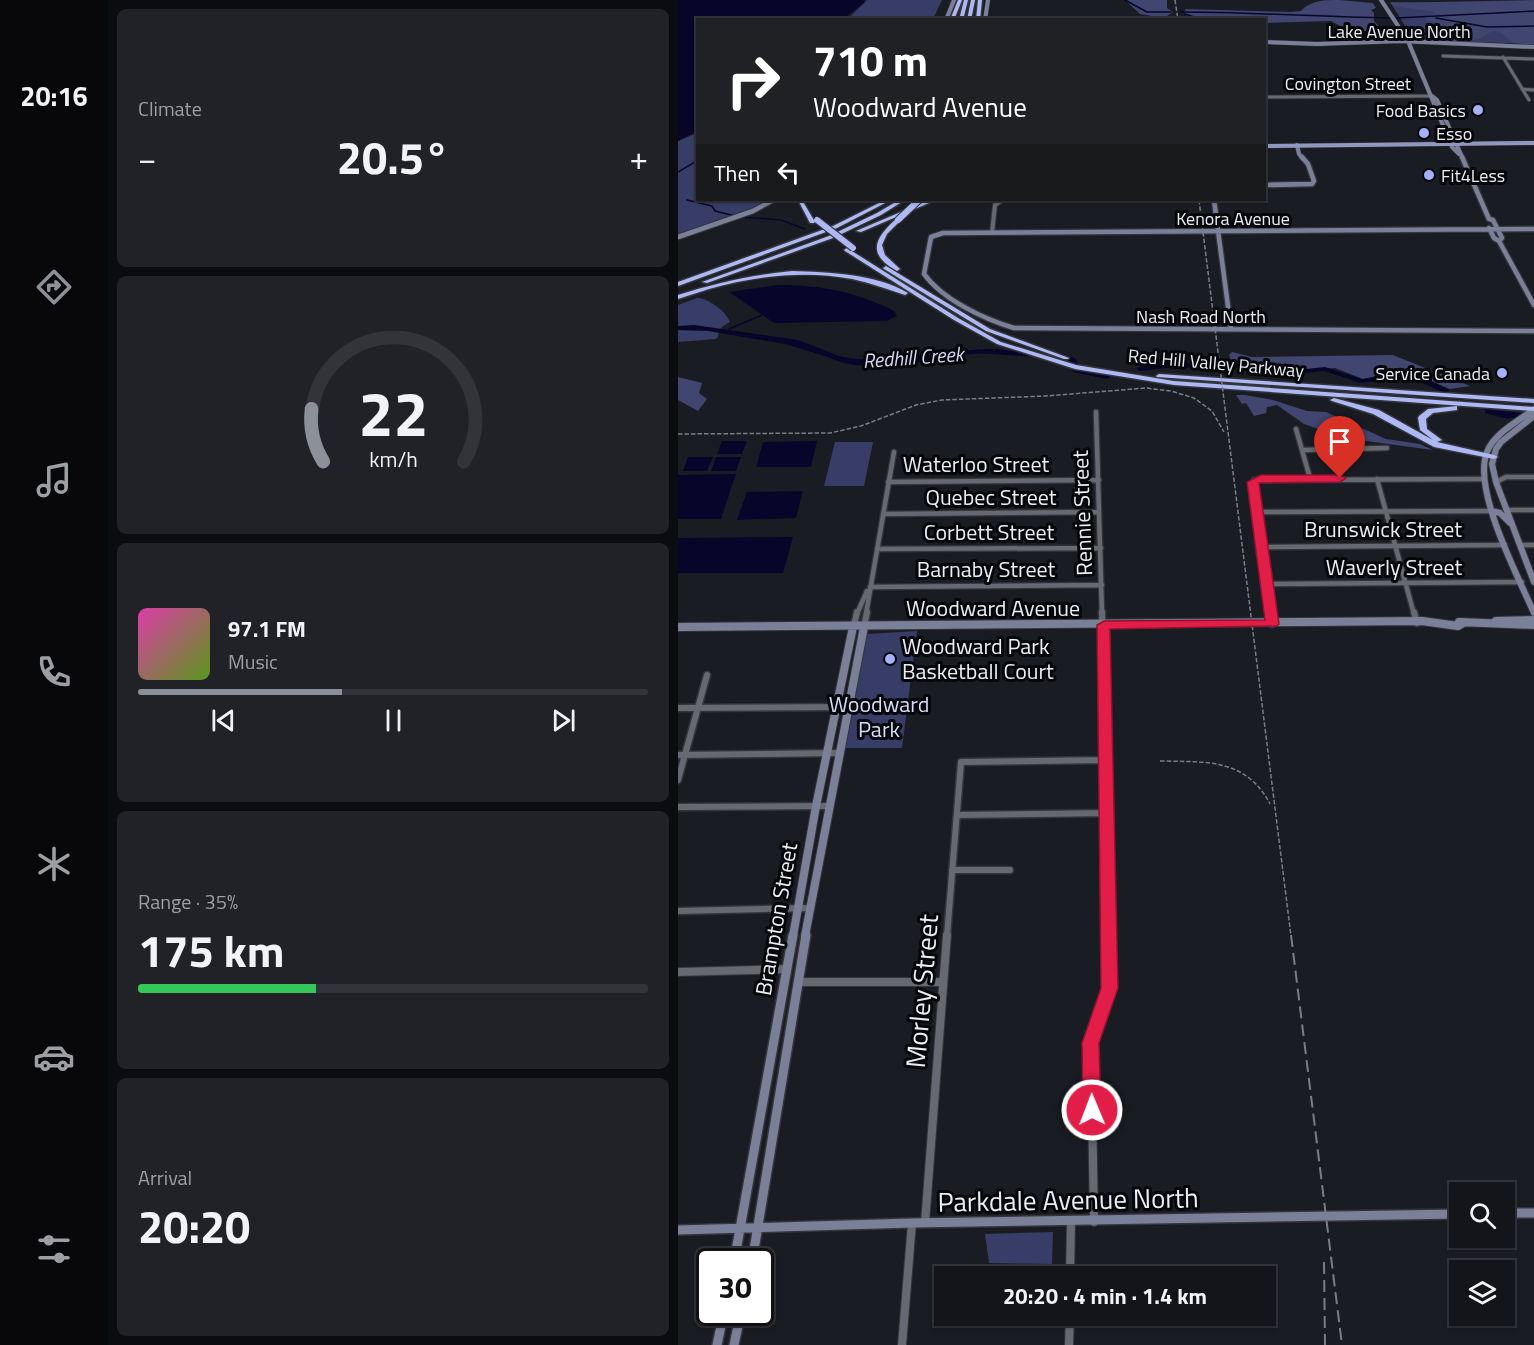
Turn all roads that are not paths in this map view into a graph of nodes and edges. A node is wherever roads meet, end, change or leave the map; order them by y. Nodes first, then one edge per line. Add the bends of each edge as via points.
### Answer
1 (954, 0) edge
2 (960, 0) edge
3 (966, 0) edge
4 (973, 0) edge
5 (980, 0) edge
6 (988, 0) edge
7 (1382, 0) edge
8 (947, 18) edge
9 (953, 18) edge
10 (962, 18) edge
11 (969, 18) edge
12 (978, 18) edge
13 (985, 18) edge
14 (1266, 42) edge
15 (1408, 42) junction
16 (1464, 44) junction
17 (1534, 47) edge
18 (1443, 56) dead end
19 (1471, 56) junction
20 (1503, 57) junction
21 (1534, 58) edge
22 (1522, 90) junction
23 (1534, 90) edge
24 (1431, 96) junction
25 (1266, 97) edge
26 (1529, 100) dead end
27 (1454, 144) junction
28 (1534, 144) edge
29 (1266, 145) edge
30 (1297, 145) junction
31 (1266, 185) edge
32 (771, 201) edge
33 (801, 201) edge
34 (806, 201) edge
35 (879, 201) edge
36 (886, 201) edge
37 (900, 201) edge
38 (918, 201) edge
39 (931, 201) edge
40 (1001, 201) edge
41 (1214, 201) edge
42 (865, 213) junction
43 (1489, 219) junction
44 (814, 221) junction
45 (1490, 229) junction
46 (1497, 229) junction
47 (1534, 229) edge
48 (1217, 232) junction
49 (992, 233) junction
50 (932, 236) joint
51 (678, 237) edge
52 (1499, 241) junction
53 (850, 249) junction
54 (788, 252) junction
55 (678, 284) edge
56 (914, 285) junction
57 (678, 291) edge
58 (678, 297) edge
59 (1534, 305) edge
60 (935, 306) junction
61 (1231, 329) junction
62 (1534, 331) edge
63 (1300, 393) junction
64 (1534, 401) edge
65 (1510, 407) junction
66 (1534, 409) edge
67 (1096, 412) dead end
68 (1534, 416) edge
69 (1296, 429) dead end
70 (1387, 448) dead end
71 (1304, 450) junction
72 (894, 452) dead end
73 (1490, 454) junction
74 (1534, 477) edge
75 (1310, 478) junction
76 (1377, 478) junction
77 (1483, 478) junction
78 (1099, 480) junction
79 (888, 482) junction
80 (1496, 482) junction
81 (1501, 492) junction
82 (1507, 510) junction
83 (1534, 510) edge
84 (1492, 511) junction
85 (1099, 512) junction
86 (1257, 512) junction
87 (1386, 512) junction
88 (883, 514) junction
89 (1512, 525) junction
90 (1505, 545) junction
91 (1520, 545) junction
92 (1534, 545) edge
93 (1395, 546) junction
94 (1262, 547) junction
95 (1101, 548) junction
96 (877, 549) junction
97 (1521, 582) junction
98 (1534, 582) edge
99 (1405, 583) junction
100 (1267, 584) junction
101 (1102, 585) junction
102 (870, 586) junction
103 (1534, 614) edge
104 (1534, 620) edge
105 (1417, 623) junction
106 (1488, 623) junction
107 (1272, 624) junction
108 (1104, 625) junction
109 (1534, 625) edge
110 (678, 627) edge
111 (853, 627) junction
112 (864, 627) junction
113 (708, 675) dead end
114 (837, 707) junction
115 (847, 707) junction
116 (678, 708) edge
117 (698, 708) junction
118 (828, 753) junction
119 (838, 753) junction
120 (681, 755) edge
121 (1106, 760) junction
122 (678, 780) edge
123 (816, 806) junction
124 (828, 806) junction
125 (678, 807) edge
126 (1108, 813) junction
127 (957, 814) junction
128 (952, 870) junction
129 (1010, 870) dead end
130 (798, 908) junction
131 (810, 908) junction
132 (678, 910) edge
133 (788, 969) junction
134 (678, 972) edge
135 (799, 982) junction
136 (942, 982) junction
137 (1534, 1213) edge
138 (1449, 1214) edge
139 (1515, 1214) edge
140 (1071, 1221) junction
141 (1094, 1222) junction
142 (912, 1223) junction
143 (925, 1223) junction
144 (740, 1228) junction
145 (759, 1228) junction
146 (678, 1230) edge
147 (736, 1248) edge
148 (755, 1248) edge
149 (1070, 1266) edge
150 (720, 1326) edge
151 (738, 1326) edge
152 (1070, 1326) edge
153 (717, 1345) edge
154 (734, 1345) edge
155 (902, 1345) edge
156 (1070, 1345) edge

1 - 8 street
2 - 9 highway
3 - 10 highway
4 - 11 highway
5 - 12 highway
6 - 13 street
7 - 15 street
14 - 15 street, Lake Avenue North
15 - 16 street, Lake Avenue North
15 - 24 street
16 - 17 street, Lake Avenue North
16 - 19 street
18 - 19 street
19 - 20 street
20 - 21 street
20 - 22 street
22 - 23 street
22 - 26 street
24 - 25 street, Covington Street
24 - 27 street
27 - 28 main road
27 - 30 main road
27 - 43 street
29 - 30 main road
30 - 31 street via 1308,164 1312,184
32 - 51 street
33 - 44 highway
34 - 44 highway
35 - 42 highway
36 - 42 highway
37 - 54 highway via 855,226
38 - 56 highway, bridge via 880,237 878,248
39 - 54 highway via 808,249
40 - 49 street via 995,205
41 - 48 street
42 - 55 highway
43 - 45 street via 1486,220
43 - 46 street
44 - 53 highway via 825,235
45 - 46 street, Kenora Avenue
45 - 48 street, Kenora Avenue
45 - 52 street
46 - 47 street, Kenora Avenue
46 - 52 street via 1502,238
48 - 49 street, Kenora Avenue
48 - 61 street
49 - 50 street, Kenora Avenue
50 - 61 street, Nash Road North via 926,279 995,323 1022,329
52 - 59 street
53 - 56 highway
53 - 60 highway
54 - 57 highway
56 - 64 highway, Red Hill Valley Parkway via 1007,339 1078,362 1157,375
58 - 60 highway via 743,278 819,273 880,283
60 - 63 highway, Red Hill Valley Parkway via 999,343 1075,367 1148,380
61 - 62 street, Nash Road North
63 - 65 highway, Red Hill Valley Parkway
63 - 73 highway via 1355,404 1386,416 1437,445
65 - 66 highway, Red Hill Valley Parkway
65 - 73 highway via 1446,408 1422,418 1424,430 1434,438
66 - 73 street via 1499,435
67 - 78 street, Rennie Street
68 - 73 street
69 - 71 street
70 - 71 street
71 - 75 street
72 - 79 street, Brampton Street
73 - 77 street
73 - 80 street
74 - 80 street via 1506,477
75 - 76 street
75 - 86 street via 1254,480
76 - 77 street
76 - 87 street
77 - 84 street
78 - 79 street, Waterloo Street
78 - 85 street, Rennie Street
79 - 88 street, Brampton Street
80 - 81 street
81 - 82 street
81 - 84 street via 1499,506
82 - 83 street
82 - 89 street
84 - 87 street
84 - 89 street
84 - 90 street
85 - 88 street, Quebec Street
85 - 95 street, Rennie Street
86 - 87 street
86 - 94 street
87 - 93 street
88 - 96 street, Brampton Street
89 - 91 street
90 - 93 street, Brunswick Street
90 - 97 street
91 - 92 street
91 - 98 street
93 - 94 street, Brunswick Street
93 - 99 street
94 - 100 street
95 - 96 street, Corbett Street
95 - 101 street, Rennie Street
96 - 102 street, Brampton Street
97 - 99 street, Waverly Street
97 - 103 street
99 - 100 street, Waverly Street
99 - 105 street
100 - 107 street
101 - 102 street, Barnaby Street
101 - 108 street, Rennie Street
102 - 111 street, Brampton Street via 858,607
102 - 112 street, Brampton Street
104 - 106 main road, Woodward Avenue
105 - 106 street, Woodward Avenue
105 - 107 main road, Woodward Avenue
106 - 109 street, Woodward Avenue
107 - 108 street, Woodward Avenue
108 - 112 street, Woodward Avenue
108 - 121 street, Rennie Street
110 - 111 street, Woodward Avenue
111 - 112 street, Woodward Avenue
111 - 114 street, Brampton Street
112 - 115 street, Brampton Street
113 - 117 street
114 - 115 street
114 - 117 street
114 - 118 street, Brampton Street
115 - 119 street, Brampton Street
116 - 117 street
117 - 120 street
118 - 119 street
118 - 120 street
118 - 123 street, Brampton Street
119 - 124 street, Brampton Street
120 - 122 street
121 - 126 street, Rennie Street
121 - 127 street, Morley Street via 961,762
123 - 124 street
123 - 125 street
123 - 130 street, Brampton Street
124 - 131 street, Brampton Street
126 - 127 street
126 - 141 street, Rennie Street via 1109,988 1091,1043
127 - 128 street, Morley Street
128 - 129 street
128 - 136 street, Morley Street
130 - 131 street
130 - 132 street
130 - 133 street, Brampton Street
131 - 135 street, Brampton Street
133 - 134 street
133 - 144 street, Brampton Street
135 - 136 street
135 - 145 street, Brampton Street
136 - 143 street, Morley Street
137 - 139 street
138 - 141 street, Parkdale Avenue North
140 - 141 street, Parkdale Avenue North
140 - 143 street, Parkdale Avenue North
140 - 149 street
142 - 143 street, Parkdale Avenue North
142 - 145 street, Parkdale Avenue North
142 - 155 street
144 - 145 street, Parkdale Avenue North
144 - 146 street, Parkdale Avenue North
144 - 147 street, Brampton Street
145 - 148 street, Brampton Street
150 - 153 street
151 - 154 street
152 - 156 street

